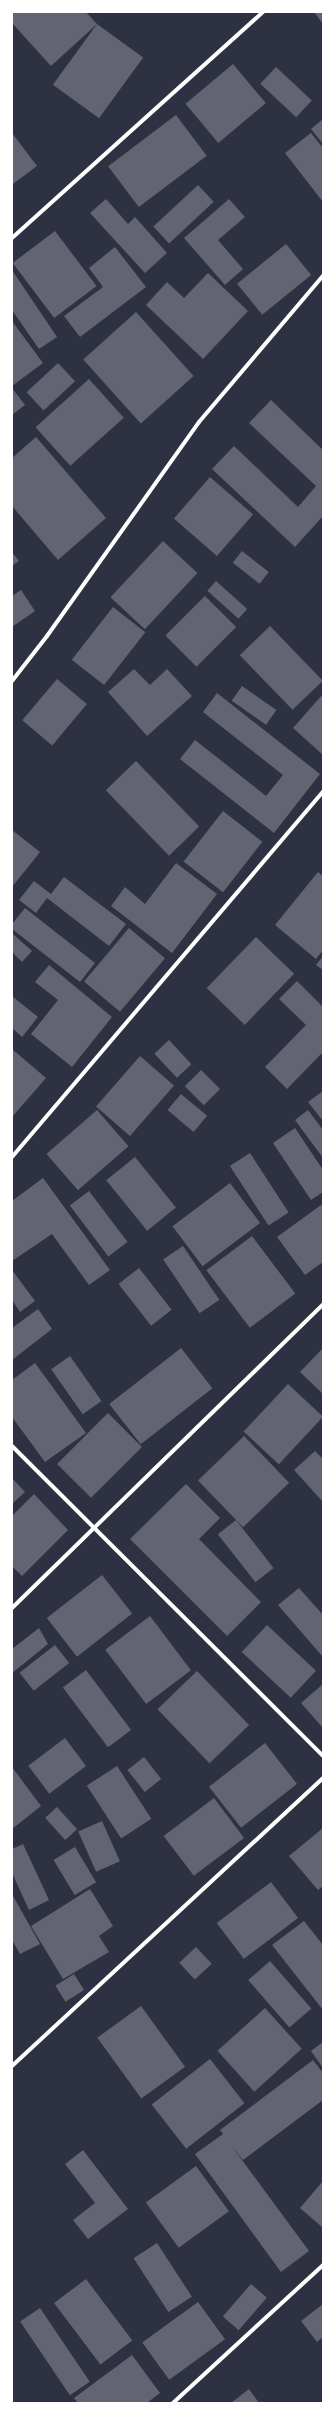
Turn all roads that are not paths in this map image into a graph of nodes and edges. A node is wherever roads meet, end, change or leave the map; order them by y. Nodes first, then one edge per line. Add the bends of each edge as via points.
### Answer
1 (264, 12) edge
2 (12, 238) edge
3 (323, 276) edge
4 (12, 681) edge
5 (323, 792) edge
6 (12, 1157) edge
7 (323, 1304) edge
8 (12, 1446) edge
9 (95, 1528) junction
10 (12, 1608) edge
11 (323, 1756) edge
12 (323, 1778) edge
13 (12, 2066) edge
14 (323, 2265) edge
15 (174, 2403) edge

1 - 2 street
3 - 4 street via 199,422 47,636
5 - 6 street
7 - 9 street
8 - 9 street
9 - 10 street
9 - 11 street
12 - 13 street
14 - 15 street

